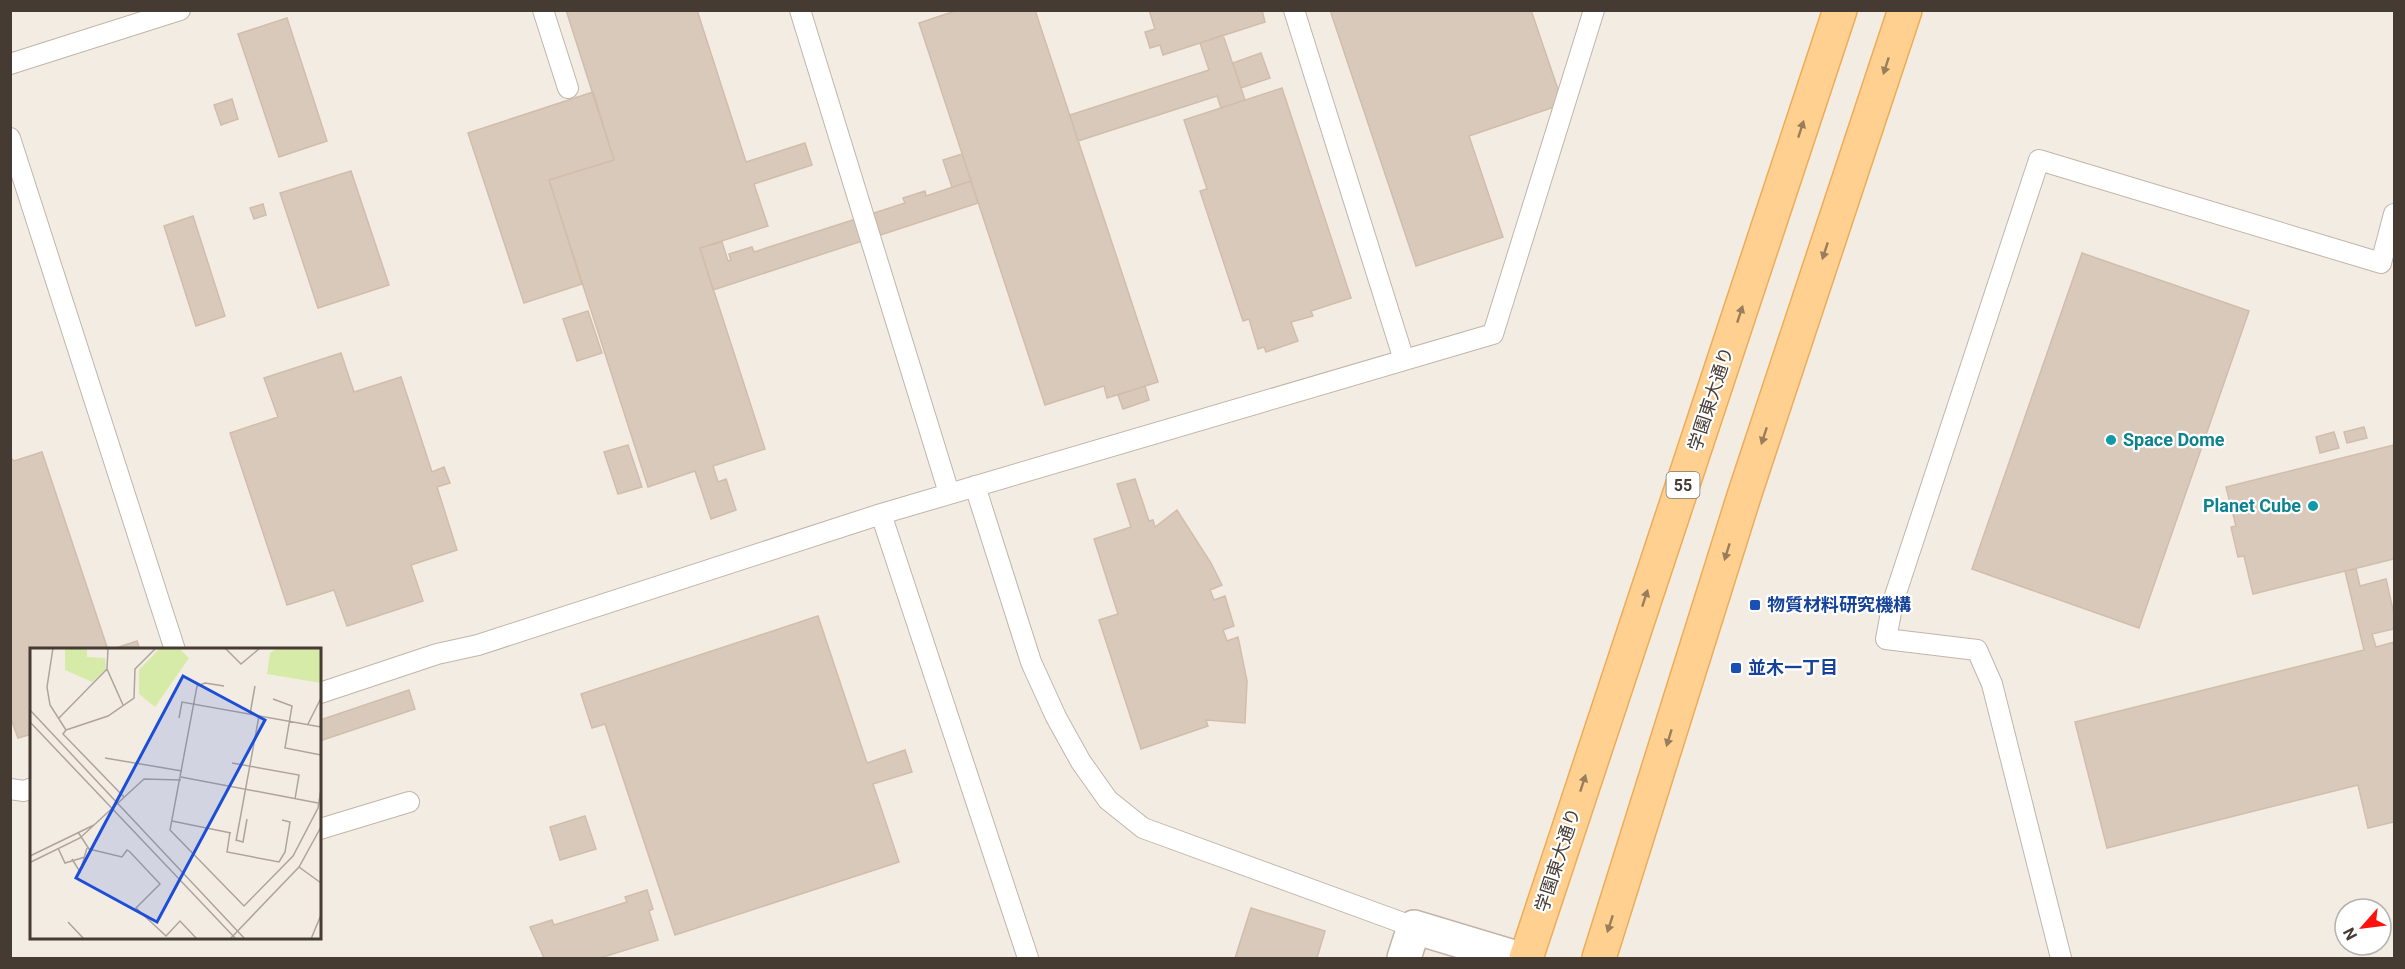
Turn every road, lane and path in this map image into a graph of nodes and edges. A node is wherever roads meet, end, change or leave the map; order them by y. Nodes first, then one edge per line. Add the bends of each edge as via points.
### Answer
1 (180, 10) edge
2 (543, 10) edge
3 (800, 10) edge
4 (1294, 10) edge
5 (1594, 10) edge
6 (1840, 10) edge
7 (1905, 10) edge
8 (10, 64) edge
9 (568, 88) dead end
10 (10, 138) edge
11 (15, 166) edge
12 (2394, 214) edge
13 (1404, 360) junction
14 (975, 486) junction
15 (950, 494) junction
16 (881, 514) junction
17 (174, 648) edge
18 (321, 693) edge
19 (10, 789) edge
20 (30, 789) edge
21 (410, 802) dead end
22 (321, 829) edge
23 (1414, 927) junction
24 (1028, 958) edge
25 (1404, 958) edge
26 (1517, 958) edge
27 (1526, 958) edge
28 (1599, 958) edge
29 (2061, 958) edge

1 - 8 lane
2 - 9 lane
3 - 15 lane
4 - 13 lane
5 - 13 lane via 1493,334
27 -> 6 main road, 学園東大通り / 55
7 -> 28 main road via 1744,496
10 - 11 lane
11 - 17 lane
12 - 29 lane via 2381,262 2039,160 1893,602 1886,639 1977,650 1992,684
13 - 14 lane
14 - 15 lane
14 - 23 lane via 1031,662 1081,762 1108,800 1143,828
15 - 16 lane
16 - 18 lane
16 - 24 lane
19 - 20 lane
21 - 22 lane
23 - 25 street
23 - 26 street

